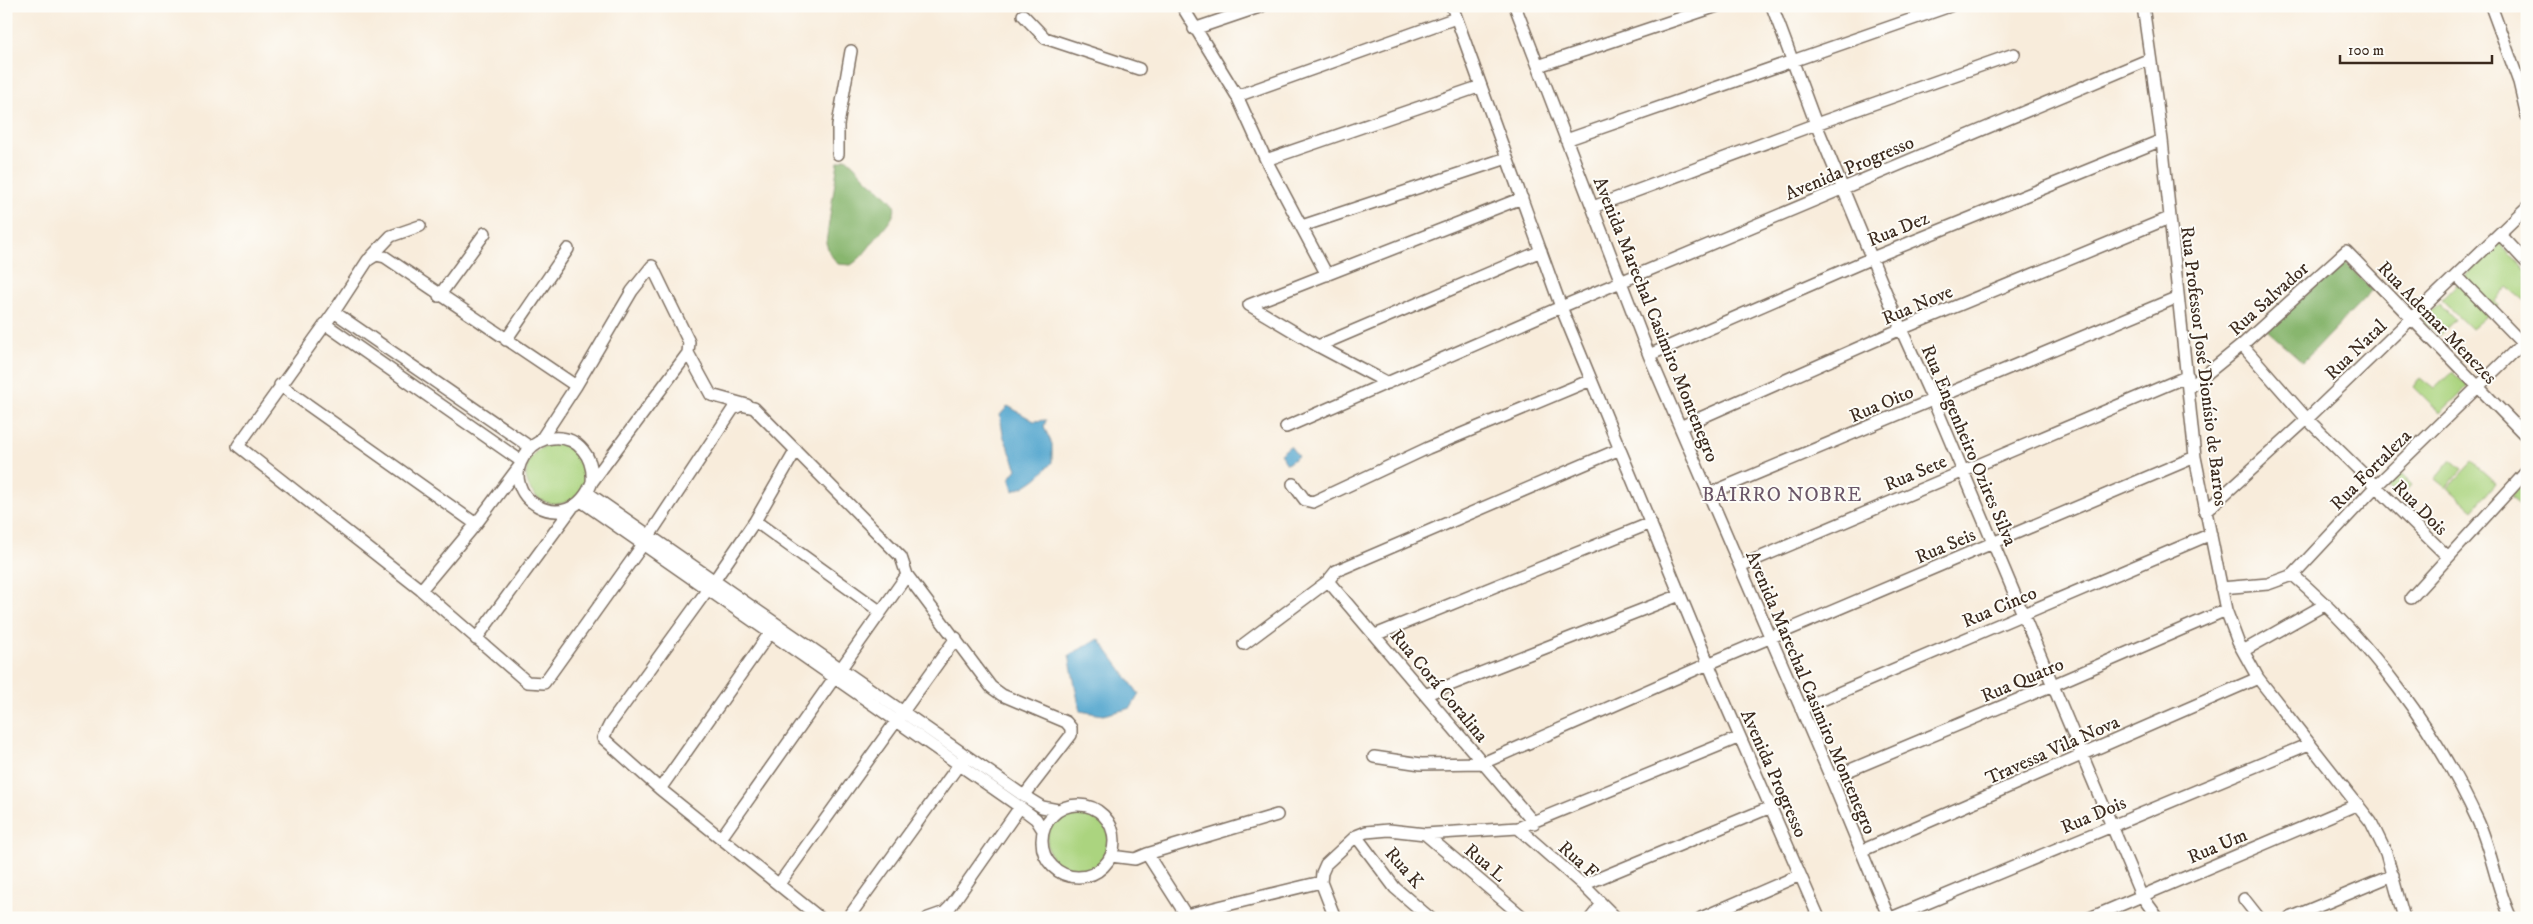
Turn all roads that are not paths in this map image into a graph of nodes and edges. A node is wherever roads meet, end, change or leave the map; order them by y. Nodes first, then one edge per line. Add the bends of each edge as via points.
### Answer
1 (1182, 6) edge
2 (1262, 6) edge
3 (1452, 6) edge
4 (1515, 6) edge
5 (1717, 6) edge
6 (1772, 6) edge
7 (1950, 6) edge
8 (2143, 6) edge
9 (2491, 6) edge
10 (1023, 15) dead end
11 (1456, 18) junction
12 (1194, 29) junction
13 (851, 51) dead end
14 (2014, 54) dead end
15 (2150, 59) junction
16 (1790, 60) junction
17 (1538, 66) junction
18 (1140, 69) dead end
19 (1481, 86) junction
20 (1237, 96) junction
21 (2527, 116) edge
22 (1816, 124) junction
23 (1566, 140) junction
24 (2162, 140) junction
25 (838, 154) dead end
26 (1507, 158) junction
27 (1266, 160) junction
28 (1843, 189) junction
29 (1522, 198) junction
30 (1593, 207) junction
31 (2527, 208) edge
32 (2169, 218) junction
33 (420, 226) dead end
34 (1302, 226) junction
35 (485, 233) dead end
36 (2500, 234) junction
37 (568, 249) dead end
38 (2346, 251) joint
39 (1541, 252) junction
40 (371, 257) junction
41 (1872, 258) junction
42 (2527, 262) edge
43 (1327, 275) junction
44 (2456, 276) junction
45 (1620, 282) junction
46 (439, 296) junction
47 (2178, 297) junction
48 (1561, 307) junction
49 (334, 312) junction
50 (2413, 318) junction
51 (325, 324) junction
52 (1901, 329) junction
53 (506, 340) junction
54 (2524, 341) edge
55 (2242, 345) junction
56 (1318, 346) junction
57 (688, 353) junction
58 (1649, 356) junction
59 (2188, 376) junction
60 (1591, 380) junction
61 (1388, 383) junction
62 (280, 384) junction
63 (576, 386) junction
64 (2189, 388) junction
65 (2477, 388) junction
66 (1934, 400) junction
67 (748, 405) junction
68 (2307, 419) junction
69 (1286, 427) dead end
70 (1680, 427) junction
71 (2527, 437) edge
72 (535, 444) junction
73 (1620, 449) junction
74 (796, 450) junction
75 (2195, 457) junction
76 (520, 464) junction
77 (1962, 471) junction
78 (2527, 471) edge
79 (1293, 484) dead end
80 (2376, 486) junction
81 (1708, 494) junction
82 (583, 496) junction
83 (2205, 512) junction
84 (755, 521) junction
85 (1651, 523) junction
86 (476, 524) junction
87 (2211, 534) junction
88 (646, 540) junction
89 (1993, 544) junction
90 (2447, 556) junction
91 (1740, 566) junction
92 (907, 575) junction
93 (2293, 575) junction
94 (1328, 581) junction
95 (711, 585) junction
96 (2221, 588) junction
97 (421, 590) junction
98 (1680, 595) junction
99 (2411, 598) dead end
100 (2326, 604) junction
101 (2226, 610) junction
102 (880, 612) junction
103 (2022, 615) junction
104 (773, 628) junction
105 (1375, 635) junction
106 (1771, 637) junction
107 (956, 638) junction
108 (476, 639) junction
109 (1244, 644) dead end
110 (2243, 651) junction
111 (1708, 664) junction
112 (837, 673) junction
113 (2258, 678) junction
114 (2053, 685) junction
115 (1427, 694) junction
116 (1801, 709) junction
117 (900, 716) junction
118 (1740, 737) junction
119 (2309, 744) junction
120 (2082, 756) junction
121 (1374, 757) dead end
122 (963, 760) junction
123 (1483, 763) junction
124 (1831, 778) junction
125 (660, 788) junction
126 (1022, 802) junction
127 (2358, 804) junction
128 (1771, 807) junction
129 (1058, 810) junction
130 (1277, 815) dead end
131 (1534, 823) junction
132 (2113, 824) junction
133 (1518, 828) junction
134 (1043, 830) junction
135 (1425, 834) junction
136 (1356, 836) junction
137 (721, 838) junction
138 (1860, 851) junction
139 (1147, 854) junction
140 (1111, 856) junction
141 (1800, 875) junction
142 (2393, 875) junction
143 (1321, 882) junction
144 (779, 884) junction
145 (1583, 885) junction
146 (2141, 895) junction
147 (2244, 899) dead end
148 (1602, 904) junction
149 (820, 918) edge
150 (848, 918) edge
151 (928, 918) edge
152 (1335, 918) edge
153 (1430, 918) edge
154 (1524, 918) edge
155 (1591, 918) edge
156 (1616, 918) edge
157 (1701, 918) edge
158 (1819, 918) edge
159 (1890, 918) edge
160 (2090, 918) edge
161 (2158, 918) edge
162 (2259, 918) edge
163 (2290, 918) edge
164 (2404, 918) edge
165 (2511, 918) edge

1 - 12 street
2 - 12 street
3 - 11 street, Avenida Progresso
4 - 17 street, Avenida Marechal Casimiro Montenegro
5 - 17 street
6 - 16 street, Rua Engenheiro Ozires Silva
7 - 16 street
8 - 15 street, Rua Professor José Dionísio de Barros
9 - 21 street via 2519,82
10 - 18 street via 1045,38
11 - 19 street, Avenida Progresso
11 - 20 street
12 - 20 street
13 - 25 street via 838,125
14 - 22 street
15 - 24 street, Rua Professor José Dionísio de Barros
15 - 28 street, Avenida Progresso
16 - 22 street, Rua Engenheiro Ozires Silva
16 - 23 street
17 - 23 street, Avenida Marechal Casimiro Montenegro
19 - 26 street, Avenida Progresso
19 - 27 street
20 - 27 street
22 - 28 street, Rua Engenheiro Ozires Silva
22 - 30 street
23 - 30 street, Avenida Marechal Casimiro Montenegro
24 - 32 street, Rua Professor José Dionísio de Barros
24 - 41 street, Rua Dez
26 - 29 street, Avenida Progresso
26 - 34 street
27 - 34 street
28 - 41 street, Rua Engenheiro Ozires Silva
28 - 45 street, Avenida Progresso
29 - 39 street, Avenida Progresso
29 - 43 street
30 - 45 street, Avenida Marechal Casimiro Montenegro
31 - 36 street, Rua Natal
32 - 47 street, Rua Professor José Dionísio de Barros
32 - 52 street, Rua Nove
33 - 40 street via 391,236
34 - 43 street
35 - 46 street
36 - 42 street
36 - 44 street, Rua Natal
37 - 53 street
38 - 50 street, Rua Ademar Menezes
38 - 55 street, Rua Salvador
39 - 48 street, Avenida Progresso
39 - 56 street
40 - 46 street via 385,257
40 - 49 street
41 - 52 street, Rua Engenheiro Ozires Silva
41 - 58 street, Rua Dez
43 - 56 street via 1249,305
44 - 50 street, Rua Natal
44 - 54 street
45 - 48 street, Avenida Progresso
45 - 58 street, Avenida Marechal Casimiro Montenegro
46 - 53 street
47 - 59 street, Rua Professor José Dionísio de Barros
47 - 66 street, Rua Oito
48 - 60 street, Avenida Progresso
48 - 61 street, Avenida Progresso
49 - 51 street
49 - 72 street
50 - 65 street, Rua Ademar Menezes
50 - 68 street, Rua Natal
51 - 62 street
51 - 76 street
52 - 66 street, Rua Engenheiro Ozires Silva
52 - 70 street, Rua Nove
53 - 63 street
54 - 65 street, Rua Fortaleza
55 - 64 street, Rua Salvador
55 - 68 street, Rua Dois
56 - 61 street
57 - 63 street via 689,342 652,266 632,291
57 - 67 street via 711,395
57 - 82 street
58 - 70 street, Avenida Marechal Casimiro Montenegro
59 - 64 street, Rua Professor José Dionísio de Barros
59 - 77 street, Rua Sete
60 - 73 street, Avenida Progresso
60 - 79 street via 1428,448 1313,502 1305,500
61 - 69 street, Avenida Progresso
62 - 86 street
62 - 97 street via 238,446
63 - 72 street
64 - 75 street, Rua Professor José Dionísio de Barros
65 - 71 street, Rua Ademar Menezes
65 - 80 street, Rua Fortaleza
66 - 77 street, Rua Engenheiro Ozires Silva
66 - 81 street, Rua Oito
67 - 74 street
67 - 88 street via 733,409
68 - 80 street, Rua Dois
68 - 83 street, Rua Natal
70 - 81 street, Avenida Marechal Casimiro Montenegro
72 - 76 street
72 - 82 street via 551,438 563,438 579,446 590,459 593,471
73 - 85 street, Avenida Progresso
73 - 94 street via 1336,570
74 - 84 street
74 - 92 street via 901,557
75 - 83 street, Rua Professor José Dionísio de Barros
75 - 89 street, Rua Seis
76 - 82 street via 520,485 528,500 549,511 560,512
76 - 86 street
77 - 89 street, Rua Engenheiro Ozires Silva
77 - 91 street, Rua Sete
78 - 90 street
80 - 90 street, Rua Dois
80 - 93 street, Rua Fortaleza
81 - 91 street, Avenida Marechal Casimiro Montenegro
82 - 88 street
82 - 108 street
83 - 87 street, Rua Professor José Dionísio de Barros
84 - 95 street
84 - 102 street
85 - 98 street, Avenida Progresso
85 - 105 street
86 - 97 street
87 - 96 street, Rua Professor José Dionísio de Barros
87 - 103 street, Rua Cinco
88 - 95 street
88 - 108 street via 544,682 527,682
89 - 103 street, Rua Engenheiro Ozires Silva
89 - 106 street, Rua Seis
90 - 99 street
91 - 106 street, Avenida Marechal Casimiro Montenegro
92 - 102 street
92 - 107 street
93 - 96 street, Rua Fortaleza via 2268,584
93 - 100 street
94 - 105 street, Rua Corá Coralina
94 - 109 street
95 - 104 street
95 - 125 street via 603,738
96 - 101 street, Rua Professor José Dionísio de Barros
97 - 108 street
98 - 111 street, Avenida Progresso
98 - 115 street
100 - 110 street
100 - 165 street via 2438,743 2479,822
101 - 110 street, Rua Professor José Dionísio de Barros
101 - 114 street, Rua Quatro
102 - 112 street
103 - 114 street, Rua Engenheiro Ozires Silva
103 - 116 street, Rua Cinco
104 - 112 street
104 - 125 street
105 - 115 street, Rua Corá Coralina
106 - 111 street, Rua Seis
106 - 116 street, Avenida Marechal Casimiro Montenegro
107 - 117 street
107 - 126 street via 984,678 1002,695 1066,722 1071,728 1071,735
110 - 113 street, Rua Professor José Dionísio de Barros
111 - 118 street, Avenida Progresso
111 - 123 street, Rua Seis
112 - 117 street
112 - 137 street
113 - 119 street, Rua Professor José Dionísio de Barros
113 - 120 street, Travessa Vila Nova
114 - 120 street, Rua Engenheiro Ozires Silva
114 - 124 street, Rua Quatro
115 - 123 street, Rua Corá Coralina
116 - 124 street, Avenida Marechal Casimiro Montenegro
117 - 122 street
117 - 144 street
118 - 128 street, Avenida Progresso
118 - 131 street
119 - 127 street, Rua Professor José Dionísio de Barros
119 - 132 street, Rua Dois
120 - 132 street, Rua Engenheiro Ozires Silva
120 - 138 street, Travessa Vila Nova
121 - 123 street via 1421,764
122 - 126 street
122 - 150 street
123 - 131 street, Rua Corá Coralina
124 - 138 street, Avenida Marechal Casimiro Montenegro
125 - 137 street
126 - 129 street
126 - 134 street
126 - 151 street via 950,907
127 - 142 street, Rua Professor José Dionísio de Barros via 2380,838
127 - 146 street, Rua Um
128 - 141 street, Avenida Progresso
128 - 145 street
129 - 134 street
129 - 140 street via 1082,804 1105,815 1115,838
130 - 139 street
131 - 133 street
132 - 146 street, Rua Engenheiro Ozires Silva
132 - 159 street, Rua Dois
133 - 135 street
133 - 145 street, Rua F
134 - 140 street via 1045,855 1062,873 1074,877 1087,876 1099,871
135 - 136 street via 1389,830
135 - 154 street, Rua L
136 - 143 street via 1326,864
136 - 153 street, Rua K via 1391,883
137 - 144 street
138 - 159 street, Avenida Marechal Casimiro Montenegro
139 - 140 street via 1135,859
139 - 143 street via 1186,915
141 - 157 street
141 - 158 street, Avenida Progresso
142 - 163 street
142 - 164 street, Rua Professor José Dionísio de Barros
143 - 152 street
144 - 149 street
145 - 148 street, Rua F
146 - 160 street, Rua Um
146 - 161 street, Rua Engenheiro Ozires Silva
147 - 162 street
148 - 155 street
148 - 156 street, Rua F

